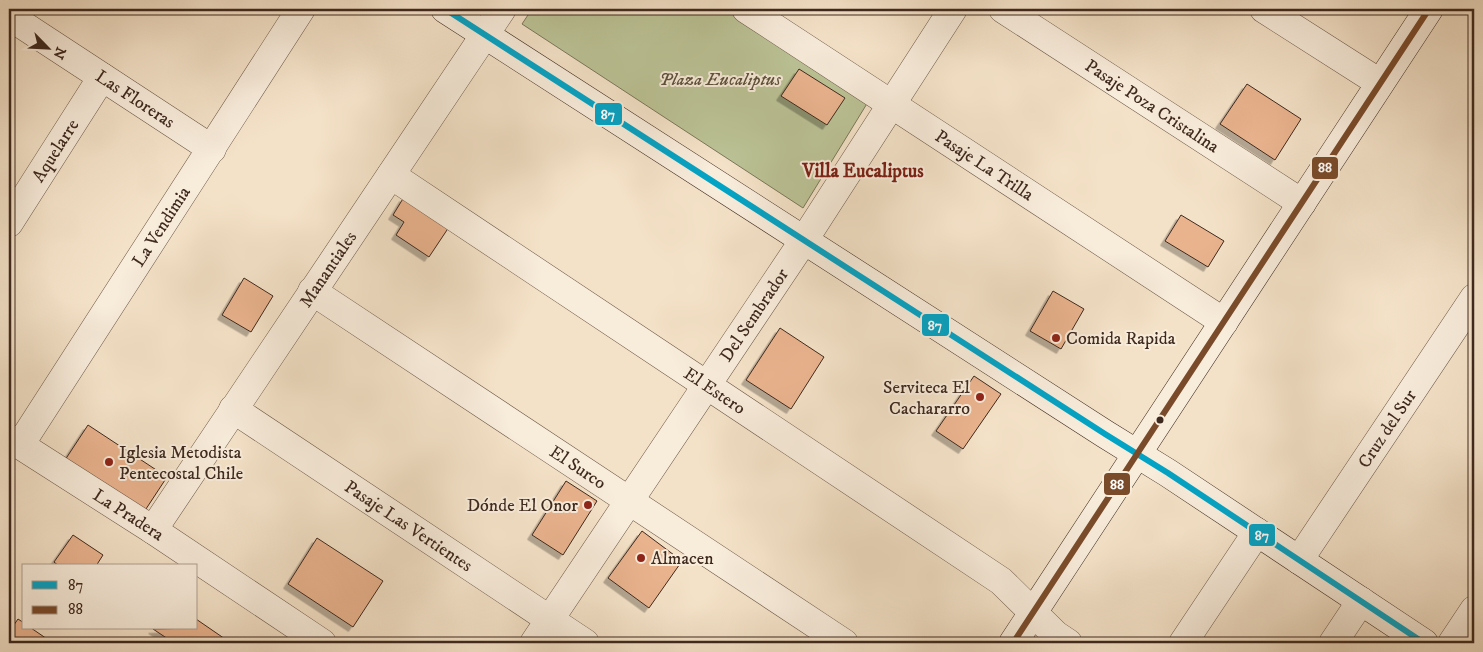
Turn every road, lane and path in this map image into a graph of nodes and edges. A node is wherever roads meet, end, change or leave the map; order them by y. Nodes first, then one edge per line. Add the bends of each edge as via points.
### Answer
1 (301, 9) edge
2 (445, 9) edge
3 (502, 9) edge
4 (746, 9) edge
5 (953, 9) edge
6 (1003, 9) edge
7 (1264, 9) edge
8 (1429, 9) edge
9 (9, 16) edge
10 (486, 35) junction
11 (102, 77) junction
12 (1380, 84) junction
13 (892, 104) junction
14 (212, 149) junction
15 (391, 175) junction
16 (1302, 203) junction
17 (9, 223) edge
18 (804, 240) junction
19 (312, 292) junction
20 (1474, 298) edge
21 (1224, 322) junction
22 (707, 385) junction
23 (233, 409) junction
24 (14, 442) edge
25 (1137, 454) junction
26 (629, 501) junction
27 (153, 530) junction
28 (1257, 532) junction
29 (1299, 560) junction
30 (1361, 602) junction
31 (1474, 610) edge
32 (1034, 613) junction
33 (550, 620) junction
34 (322, 643) edge
35 (534, 643) edge
36 (585, 643) edge
37 (844, 643) edge
38 (1013, 643) edge
39 (1068, 643) edge
40 (1183, 643) edge
41 (1332, 643) edge
42 (1424, 643) edge
43 (1452, 643) edge

1 - 14 street, La Vendimia
2 - 10 street
3 - 10 street, Manantiales
4 - 13 street, Pasaje La Trilla
5 - 13 street, Del Sembrador
6 - 16 street, Pasaje Poza Cristalina
7 - 12 street
8 - 12 street
9 - 11 street, Las Floreras
10 - 15 street, Manantiales
10 - 18 street
11 - 14 street, Las Floreras
11 - 17 street, Aquelarre
12 - 16 street
13 - 18 street, Del Sembrador
13 - 21 street, Pasaje La Trilla
14 - 24 street, La Vendimia
15 - 19 street, Manantiales
15 - 22 street, El Estero
16 - 21 street
18 - 22 street, Del Sembrador
18 - 25 street
19 - 23 street, Manantiales
19 - 26 street, El Surco
20 - 29 street, Cruz del Sur
21 - 25 street
22 - 26 street, Del Sembrador
22 - 32 street, El Estero via 1001,581
23 - 27 street, Manantiales
23 - 33 street, Pasaje Las Vertientes
24 - 27 street, La Pradera
25 - 28 street
25 - 32 street
26 - 33 street, Del Sembrador
26 - 37 street, El Surco
27 - 34 street, La Pradera
28 - 29 street
28 - 40 street
29 - 30 street
30 - 41 street
30 - 42 street
31 - 43 street
32 - 38 street
32 - 39 street, El Estero
33 - 35 street, Del Sembrador
33 - 36 street, Pasaje Las Vertientes

